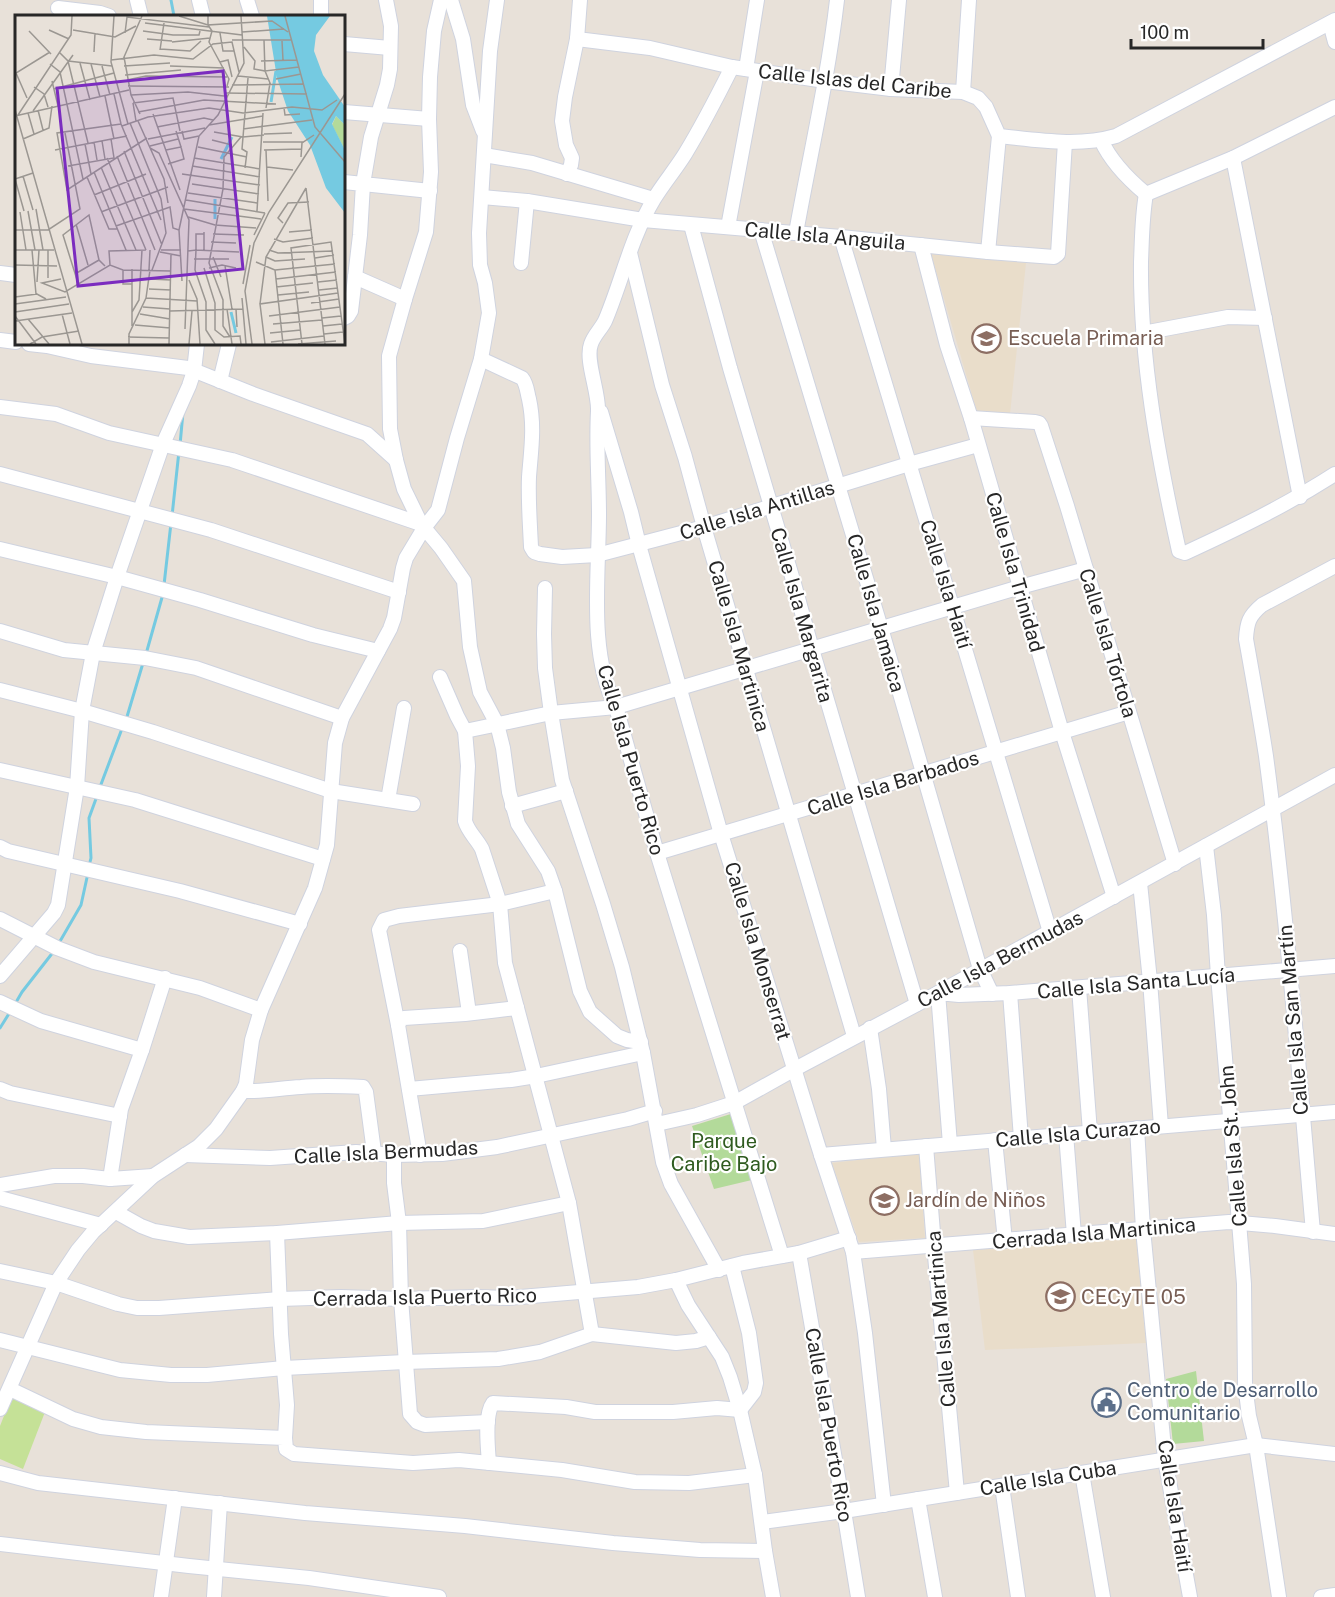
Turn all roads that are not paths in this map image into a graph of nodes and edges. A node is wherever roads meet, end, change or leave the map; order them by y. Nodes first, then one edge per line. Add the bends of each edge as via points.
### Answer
1 (137, 0) edge
2 (199, 0) edge
3 (247, 0) edge
4 (386, 0) edge
5 (441, 0) edge
6 (451, 0) edge
7 (497, 0) edge
8 (580, 0) edge
9 (757, 0) edge
10 (837, 0) edge
11 (899, 0) edge
12 (969, 0) edge
13 (58, 8) dead end
14 (106, 15) edge
15 (141, 15) edge
16 (203, 15) edge
17 (252, 15) edge
18 (1333, 22) edge
19 (577, 39) junction
20 (1335, 42) edge
21 (345, 44) edge
22 (390, 48) junction
23 (746, 69) junction
24 (825, 81) junction
25 (891, 89) junction
26 (963, 92) junction
27 (1335, 107) edge
28 (345, 112) edge
29 (378, 115) junction
30 (429, 119) junction
31 (485, 135) junction
32 (999, 136) junction
33 (1101, 140) junction
34 (1065, 142) junction
35 (484, 155) junction
36 (1233, 158) junction
37 (567, 174) junction
38 (345, 182) edge
39 (363, 184) junction
40 (430, 190) junction
41 (1146, 194) junction
42 (482, 197) junction
43 (653, 199) junction
44 (527, 201) junction
45 (643, 220) junction
46 (691, 225) junction
47 (728, 227) junction
48 (761, 230) junction
49 (796, 233) junction
50 (842, 237) junction
51 (921, 245) junction
52 (988, 252) junction
53 (630, 253) junction
54 (521, 263) dead end
55 (0, 273) edge
56 (15, 275) edge
57 (355, 277) junction
58 (405, 299) junction
59 (345, 318) edge
60 (1265, 318) junction
61 (1143, 333) junction
62 (0, 340) edge
63 (15, 342) edge
64 (38, 345) edge
65 (196, 345) edge
66 (229, 345) edge
67 (481, 359) junction
68 (194, 371) junction
69 (220, 381) junction
70 (598, 403) junction
71 (0, 407) edge
72 (971, 418) junction
73 (163, 444) junction
74 (978, 445) junction
75 (396, 460) junction
76 (909, 464) junction
77 (0, 474) edge
78 (1335, 474) edge
79 (838, 485) junction
80 (1300, 497) junction
81 (771, 507) junction
82 (141, 511) junction
83 (422, 526) junction
84 (704, 527) junction
85 (639, 545) junction
86 (0, 549) edge
87 (597, 555) junction
88 (1335, 566) edge
89 (1086, 569) junction
90 (117, 577) junction
91 (1020, 587) junction
92 (546, 588) dead end
93 (399, 592) junction
94 (952, 607) junction
95 (881, 628) junction
96 (0, 631) edge
97 (812, 649) junction
98 (378, 651) junction
99 (93, 653) junction
100 (745, 668) junction
101 (440, 677) dead end
102 (679, 688) junction
103 (0, 690) edge
104 (615, 707) junction
105 (404, 708) dead end
106 (82, 711) junction
107 (1129, 712) junction
108 (551, 713) junction
109 (342, 718) junction
110 (497, 724) junction
111 (465, 731) junction
112 (1062, 732) junction
113 (996, 752) junction
114 (0, 770) edge
115 (922, 774) junction
116 (1335, 775) edge
117 (76, 787) junction
118 (331, 791) junction
119 (566, 791) junction
120 (855, 794) junction
121 (388, 800) junction
122 (413, 804) dead end
123 (512, 806) junction
124 (1273, 809) junction
125 (789, 814) junction
126 (721, 834) junction
127 (1206, 846) junction
128 (0, 847) edge
129 (657, 853) junction
130 (323, 859) junction
131 (65, 864) junction
132 (1175, 864) junction
133 (1140, 883) junction
134 (555, 891) junction
135 (1114, 897) junction
136 (500, 904) junction
137 (0, 919) edge
138 (300, 924) junction
139 (1050, 932) junction
140 (34, 937) junction
141 (460, 951) dead end
142 (1335, 966) edge
143 (980, 969) junction
144 (1289, 970) junction
145 (0, 976) edge
146 (1218, 976) junction
147 (165, 978) junction
148 (1150, 981) junction
149 (1079, 988) junction
150 (938, 993) junction
151 (1010, 993) junction
152 (992, 994) junction
153 (0, 1002) edge
154 (917, 1004) junction
155 (517, 1008) junction
156 (261, 1010) junction
157 (469, 1013) junction
158 (398, 1025) junction
159 (870, 1028) junction
160 (855, 1036) junction
161 (642, 1048) junction
162 (142, 1050) junction
163 (795, 1069) junction
164 (536, 1076) junction
165 (0, 1089) edge
166 (409, 1089) junction
167 (243, 1091) junction
168 (734, 1103) junction
169 (1335, 1112) edge
170 (1302, 1114) junction
171 (120, 1116) junction
172 (656, 1118) junction
173 (1230, 1120) junction
174 (1161, 1126) junction
175 (1137, 1128) junction
176 (1090, 1132) junction
177 (1066, 1134) junction
178 (551, 1136) junction
179 (1021, 1138) junction
180 (995, 1140) junction
181 (950, 1144) junction
182 (926, 1146) junction
183 (884, 1149) junction
184 (374, 1152) junction
185 (185, 1155) junction
186 (394, 1155) junction
187 (420, 1155) junction
188 (821, 1155) junction
189 (153, 1176) junction
190 (110, 1179) junction
191 (0, 1185) edge
192 (0, 1198) edge
193 (569, 1203) junction
194 (116, 1212) junction
195 (1239, 1222) junction
196 (399, 1223) junction
197 (101, 1225) junction
198 (1143, 1229) junction
199 (1313, 1232) junction
200 (277, 1233) junction
201 (1335, 1234) edge
202 (1074, 1235) junction
203 (849, 1238) junction
204 (1005, 1241) junction
205 (934, 1245) junction
206 (853, 1252) junction
207 (799, 1253) junction
208 (782, 1256) junction
209 (725, 1268) junction
210 (0, 1271) edge
211 (676, 1280) junction
212 (56, 1283) junction
213 (584, 1291) junction
214 (280, 1299) junction
215 (400, 1299) junction
216 (592, 1334) junction
217 (709, 1337) junction
218 (0, 1340) edge
219 (27, 1346) junction
220 (405, 1362) junction
221 (284, 1368) junction
222 (10, 1389) junction
223 (0, 1409) edge
224 (740, 1410) junction
225 (488, 1422) junction
226 (285, 1438) junction
227 (1256, 1446) junction
228 (1335, 1454) edge
229 (1165, 1459) junction
230 (489, 1463) junction
231 (0, 1473) edge
232 (1082, 1473) junction
233 (755, 1475) junction
234 (1002, 1486) junction
235 (957, 1493) junction
236 (175, 1498) junction
237 (918, 1499) junction
238 (220, 1503) junction
239 (884, 1505) junction
240 (844, 1511) junction
241 (762, 1522) junction
242 (0, 1544) edge
243 (765, 1551) junction
244 (165, 1563) junction
245 (216, 1569) junction
246 (1335, 1595) edge
247 (161, 1597) edge
248 (214, 1597) edge
249 (433, 1597) edge
250 (773, 1597) edge
251 (858, 1597) edge
252 (935, 1597) edge
253 (1018, 1597) edge
254 (1103, 1597) edge
255 (1190, 1597) edge
256 (1278, 1597) edge
257 (1321, 1597) edge

1 - 15 street
2 - 16 street
3 - 17 street
4 - 22 street via 392,26
5 - 30 street via 433,42
6 - 31 street via 463,39 473,105
7 - 31 street
8 - 19 street
9 - 23 street, Calle Isla Puerto Rico
10 - 24 street
11 - 25 street
12 - 26 street
13 - 14 street
18 - 20 street
18 - 33 street via 1155,117
19 - 23 street, Calle Islas del Caribe via 651,48
19 - 37 street via 562,121 572,158
21 - 22 street
22 - 29 street via 387,85
23 - 24 street, Calle Islas del Caribe
23 - 43 street, Calle Isla Puerto Rico via 711,109
23 - 47 street
24 - 25 street, Calle Islas del Caribe
24 - 49 street
25 - 26 street, Calle Islas del Caribe
26 - 32 street, Calle Islas del Caribe via 978,98 986,107
27 - 36 street
28 - 29 street
29 - 30 street
29 - 39 street
30 - 40 street
31 - 35 street
32 - 34 street
32 - 52 street
33 - 34 street
33 - 41 street via 1114,162
34 - 52 street, Calle Isla Anguila via 1056,256
35 - 37 street
35 - 42 street
36 - 41 street
36 - 60 street
37 - 43 street
38 - 39 street
39 - 40 street
39 - 57 street
40 - 58 street via 426,232
41 - 61 street via 1142,216
42 - 44 street, Calle Isla Anguila
42 - 67 street via 480,265 489,313
43 - 45 street, Calle Isla Puerto Rico
44 - 45 street, Calle Isla Anguila
44 - 54 street
45 - 46 street, Calle Isla Anguila
45 - 53 street, Calle Isla Puerto Rico
46 - 47 street, Calle Isla Anguila
46 - 81 street, Calle Isla Margarita
47 - 48 street, Calle Isla Anguila
48 - 49 street, Calle Isla Anguila
48 - 79 street, Calle Isla Jamaica
49 - 50 street, Calle Isla Anguila
50 - 51 street, Calle Isla Anguila
50 - 76 street, Calle Isla Haití
51 - 52 street, Calle Isla Anguila
51 - 72 street, Calle Isla Trinidad
53 - 70 street, Calle Isla Puerto Rico via 604,324 590,347
53 - 84 street, Calle Isla Martinica via 662,385
55 - 56 street
57 - 58 street
57 - 59 street via 351,311
58 - 75 street via 390,356 390,429
60 - 61 street via 1228,317
60 - 80 street
61 - 80 street via 1165,489 1179,551 1185,553
62 - 63 street
64 - 68 street
65 - 68 street
66 - 69 street
67 - 83 street via 443,496 438,510
67 - 87 street, Calle Isla Antillas via 526,383 533,442 529,478 531,547 540,554 562,557
68 - 69 street
68 - 73 street
69 - 75 street via 367,434
70 - 85 street, Calle Isla Monserrat
70 - 87 street, Calle Isla Puerto Rico
71 - 73 street via 56,414 109,433
72 - 74 street, Calle Isla Trinidad
72 - 89 street, Calle Isla Tórtola via 1039,423
73 - 82 street
73 - 83 street via 231,460
74 - 76 street, Calle Isla Antillas
74 - 91 street, Calle Isla Trinidad
75 - 83 street via 404,489
76 - 79 street, Calle Isla Antillas
76 - 94 street, Calle Isla Haití
77 - 82 street
78 - 80 street
79 - 81 street, Calle Isla Antillas
79 - 95 street, Calle Isla Jamaica
81 - 84 street, Calle Isla Antillas
81 - 97 street, Calle Isla Margarita
82 - 90 street
82 - 93 street
83 - 93 street via 406,558
83 - 110 street via 464,581 470,647 480,692
84 - 85 street, Calle Isla Antillas
84 - 100 street, Calle Isla Martinica
85 - 87 street, Calle Isla Antillas
85 - 102 street, Calle Isla Monserrat
86 - 90 street
87 - 104 street, Calle Isla Puerto Rico via 599,636 604,678
88 - 124 street, Calle Isla San Martín via 1262,605 1252,613 1247,625
89 - 91 street
89 - 107 street, Calle Isla Tórtola
90 - 98 street
90 - 99 street
91 - 94 street
91 - 112 street, Calle Isla Trinidad
92 - 108 street via 545,668
93 - 98 street via 394,618
94 - 95 street
94 - 113 street, Calle Isla Haití
95 - 97 street
95 - 115 street, Calle Isla Jamaica
96 - 99 street via 64,650
97 - 100 street
97 - 120 street, Calle Isla Margarita
98 - 109 street
99 - 106 street
99 - 109 street via 196,668
100 - 102 street
100 - 125 street, Calle Isla Martinica
101 - 111 street
102 - 104 street
102 - 126 street, Calle Isla Monserrat
103 - 106 street
104 - 108 street
104 - 129 street, Calle Isla Puerto Rico
105 - 121 street
106 - 117 street
106 - 118 street
107 - 112 street, Calle Isla Barbados
107 - 132 street, Calle Isla Tórtola
108 - 110 street
108 - 119 street
109 - 118 street via 335,742
110 - 111 street
110 - 123 street
111 - 136 street via 465,821 482,849
112 - 113 street, Calle Isla Barbados
112 - 135 street, Calle Isla Trinidad
113 - 115 street, Calle Isla Barbados
113 - 139 street, Calle Isla Haití
114 - 117 street
115 - 120 street, Calle Isla Barbados
115 - 143 street, Calle Isla Jamaica
116 - 124 street, Calle Isla Bermudas
117 - 130 street via 135,800
117 - 131 street
118 - 121 street
118 - 130 street
119 - 123 street
119 - 161 street via 622,967
120 - 125 street, Calle Isla Barbados
120 - 154 street, Calle Isla Margarita
121 - 122 street
123 - 134 street
124 - 127 street, Calle Isla Bermudas
124 - 144 street, Calle Isla San Martín
125 - 126 street, Calle Isla Barbados
125 - 160 street, Calle Isla Martinica
126 - 129 street, Calle Isla Barbados
126 - 163 street, Calle Isla Monserrat
127 - 132 street, Calle Isla Bermudas
127 - 146 street, Calle Isla St. John
128 - 131 street
129 - 168 street, Calle Isla Puerto Rico
130 - 138 street
131 - 138 street
131 - 140 street via 58,904
132 - 133 street, Calle Isla Bermudas
133 - 135 street, Calle Isla Bermudas
133 - 148 street
134 - 136 street
134 - 161 street via 580,991 590,1012 617,1036
135 - 139 street, Calle Isla Bermudas
136 - 155 street via 505,963
136 - 158 street via 384,920 379,930
137 - 140 street
138 - 156 street
139 - 143 street, Calle Isla Bermudas
140 - 145 street
140 - 147 street via 94,962
141 - 157 street
142 - 144 street, Calle Isla Santa Lucía
143 - 150 street, Calle Isla Bermudas
143 - 152 street, Calle Isla Jamaica
144 - 146 street, Calle Isla Santa Lucía
144 - 170 street, Calle Isla San Martín
146 - 148 street, Calle Isla Santa Lucía
146 - 173 street, Calle Isla St. John
147 - 156 street
147 - 162 street
148 - 149 street, Calle Isla Santa Lucía
148 - 174 street
149 - 151 street, Calle Isla Santa Lucía
149 - 176 street
150 - 152 street, Calle Isla Santa Lucía
150 - 154 street, Calle Isla Bermudas
150 - 181 street
151 - 152 street, Calle Isla Santa Lucía
151 - 179 street
153 - 162 street via 41,1021
154 - 159 street, Calle Isla Bermudas
155 - 157 street
155 - 164 street
156 - 167 street
157 - 158 street via 404,1018
158 - 166 street
159 - 160 street, Calle Isla Bermudas
159 - 183 street
160 - 163 street, Calle Isla Bermudas
161 - 164 street
161 - 172 street
162 - 171 street
163 - 168 street, Calle Isla Bermudas
163 - 188 street, Calle Isla Monserrat
164 - 166 street
164 - 178 street
165 - 171 street
166 - 187 street
167 - 184 street via 363,1087
167 - 185 street via 216,1129
168 - 172 street, Calle Isla Bermudas via 696,1115
168 - 208 street, Calle Isla Puerto Rico
169 - 170 street, Calle Isla Curazao
170 - 173 street, Calle Isla Curazao
170 - 199 street, Calle Isla San Martín
171 - 190 street
172 - 178 street, Calle Isla Bermudas
172 - 209 street via 671,1184
173 - 174 street, Calle Isla Curazao
173 - 195 street, Calle Isla St. John
174 - 175 street, Calle Isla Curazao
175 - 176 street, Calle Isla Curazao
175 - 198 street, Calle Isla Haití
176 - 177 street, Calle Isla Curazao
177 - 179 street, Calle Isla Curazao
177 - 202 street
178 - 187 street, Calle Isla Bermudas
178 - 193 street
179 - 180 street, Calle Isla Curazao
180 - 181 street, Calle Isla Curazao
180 - 204 street
181 - 182 street, Calle Isla Curazao
182 - 183 street, Calle Isla Curazao
182 - 205 street, Calle Isla Martinica
183 - 188 street, Calle Isla Curazao
184 - 185 street, Calle Isla Bermudas via 270,1158
184 - 186 street, Calle Isla Bermudas
185 - 189 street
186 - 187 street, Calle Isla Bermudas
186 - 196 street
188 - 203 street, Calle Isla Monserrat
189 - 190 street
189 - 194 street
190 - 191 street via 54,1176
192 - 197 street
193 - 196 street via 483,1221
193 - 213 street
194 - 197 street
194 - 200 street via 141,1226 189,1237
195 - 198 street, Cerrada Isla Martinica
195 - 199 street, Cerrada Isla Martinica
195 - 227 street, Calle Isla St. John via 1245,1384
196 - 200 street
196 - 215 street
197 - 212 street
198 - 202 street, Cerrada Isla Martinica
198 - 229 street, Calle Isla Haití
199 - 201 street, Cerrada Isla Martinica
200 - 214 street
202 - 204 street, Cerrada Isla Martinica
203 - 206 street, Calle Isla Monserrat
203 - 207 street, Cerrada Isla Puerto Rico
204 - 205 street, Cerrada Isla Martinica
205 - 206 street, Cerrada Isla Martinica
205 - 235 street, Calle Isla Martinica
206 - 239 street, Calle Isla Monserrat
207 - 208 street, Cerrada Isla Puerto Rico
207 - 240 street, Calle Isla Puerto Rico
208 - 209 street, Cerrada Isla Puerto Rico
209 - 211 street, Cerrada Isla Puerto Rico
209 - 224 street via 749,1334 756,1383
210 - 212 street, Cerrada Isla Puerto Rico
211 - 213 street, Cerrada Isla Puerto Rico
211 - 217 street
212 - 214 street, Cerrada Isla Puerto Rico via 137,1308
212 - 219 street
213 - 215 street, Cerrada Isla Puerto Rico via 508,1298
213 - 216 street
214 - 215 street, Cerrada Isla Puerto Rico
214 - 221 street
215 - 220 street
216 - 217 street via 676,1343
216 - 220 street via 540,1352 498,1359
217 - 224 street via 722,1357
218 - 219 street
219 - 221 street via 120,1370 171,1375
219 - 222 street
220 - 221 street
220 - 225 street via 410,1414 417,1422
221 - 226 street
222 - 223 street
222 - 226 street via 73,1419 101,1427
224 - 225 street via 595,1412 493,1402
224 - 233 street
225 - 230 street
226 - 230 street via 286,1449 294,1454 413,1463
227 - 228 street, Calle Isla Cuba
227 - 229 street, Calle Isla Cuba
227 - 256 street, Calle Isla St. John
229 - 232 street, Calle Isla Cuba
229 - 255 street, Calle Isla Haití
230 - 233 street via 635,1482 689,1483
231 - 236 street via 38,1483
232 - 234 street, Calle Isla Cuba
232 - 254 street
233 - 241 street
234 - 235 street, Calle Isla Cuba
234 - 253 street
235 - 237 street, Calle Isla Cuba
236 - 238 street
236 - 244 street
237 - 239 street, Calle Isla Cuba
237 - 252 street
238 - 243 street via 613,1543
238 - 245 street
239 - 240 street, Calle Isla Cuba
240 - 241 street, Calle Isla Cuba
240 - 251 street, Calle Isla Puerto Rico
241 - 243 street
242 - 244 street
243 - 250 street
244 - 245 street
244 - 247 street
245 - 248 street
245 - 249 street
246 - 257 street

